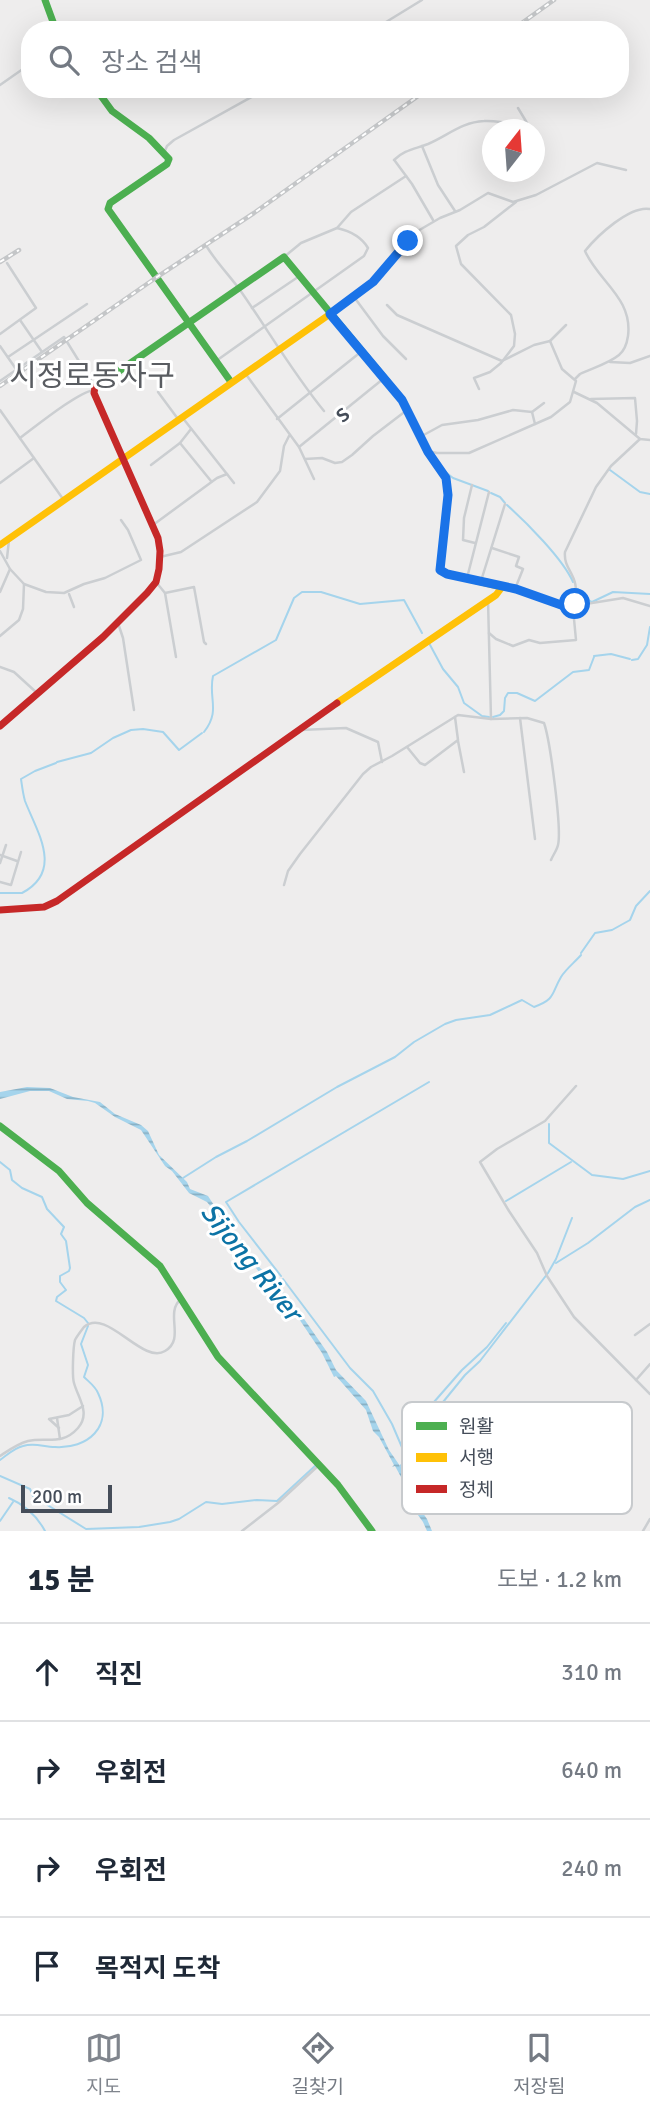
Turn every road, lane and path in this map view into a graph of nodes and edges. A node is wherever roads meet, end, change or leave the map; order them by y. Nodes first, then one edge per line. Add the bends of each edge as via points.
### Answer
1 (45, 0) edge
2 (422, 0) edge
3 (53, 21) edge
4 (388, 21) edge
5 (21, 70) edge
6 (0, 85) edge
7 (103, 98) edge
8 (250, 98) edge
9 (518, 108) dead end
10 (422, 146) junction
11 (164, 153) junction
12 (626, 170) dead end
13 (406, 176) junction
14 (516, 202) junction
15 (649, 210) edge
16 (455, 212) junction
17 (434, 221) junction
18 (337, 228) junction
19 (207, 247) dead end
20 (284, 257) junction
21 (7, 263) dead end
22 (298, 277) junction
23 (239, 289) junction
24 (312, 293) junction
25 (354, 297) junction
26 (87, 304) dead end
27 (387, 305) dead end
28 (251, 308) junction
29 (330, 314) junction
30 (20, 320) junction
31 (190, 322) junction
32 (566, 326) dead end
33 (264, 327) junction
34 (0, 334) edge
35 (34, 339) junction
36 (550, 341) junction
37 (0, 346) edge
38 (280, 348) junction
39 (362, 351) junction
40 (42, 352) junction
41 (650, 356) edge
42 (8, 357) junction
43 (406, 359) dead end
44 (216, 361) junction
45 (502, 361) junction
46 (607, 362) junction
47 (16, 369) junction
48 (245, 373) junction
49 (383, 379) junction
50 (575, 379) junction
51 (0, 381) edge
52 (231, 382) junction
53 (94, 388) junction
54 (479, 389) dead end
55 (158, 392) dead end
56 (574, 392) junction
57 (310, 394) junction
58 (591, 399) junction
59 (544, 403) dead end
60 (0, 410) edge
61 (407, 410) junction
62 (324, 411) dead end
63 (532, 412) junction
64 (180, 418) junction
65 (277, 419) junction
66 (535, 424) junction
67 (191, 429) junction
68 (636, 435) junction
69 (289, 436) junction
70 (20, 438) junction
71 (420, 438) junction
72 (640, 439) junction
73 (650, 440) edge
74 (180, 443) junction
75 (299, 447) junction
76 (428, 452) junction
77 (122, 457) junction
78 (34, 458) junction
79 (305, 459) junction
80 (151, 465) dead end
81 (227, 474) junction
82 (314, 479) dead end
83 (0, 482) edge
84 (211, 482) junction
85 (234, 483) dead end
86 (472, 485) dead end
87 (489, 492) dead end
88 (63, 499) junction
89 (505, 504) dead end
90 (121, 520) dead end
91 (152, 525) junction
92 (10, 537) junction
93 (475, 543) junction
94 (0, 545) edge
95 (492, 548) junction
96 (0, 551) edge
97 (160, 557) junction
98 (7, 561) junction
99 (10, 569) junction
100 (467, 578) junction
101 (481, 581) junction
102 (156, 582) junction
103 (24, 584) junction
104 (502, 587) junction
105 (515, 589) junction
106 (0, 592) edge
107 (68, 593) junction
108 (165, 593) junction
109 (488, 600) junction
110 (574, 604) junction
111 (650, 606) edge
112 (74, 607) dead end
113 (569, 607) junction
114 (118, 623) junction
115 (489, 633) junction
116 (0, 636) edge
117 (206, 644) dead end
118 (176, 657) dead end
119 (0, 667) edge
120 (37, 693) junction
121 (134, 710) dead end
122 (455, 716) junction
123 (520, 718) junction
124 (491, 719) junction
125 (0, 726) edge
126 (301, 730) junction
127 (458, 740) junction
128 (407, 747) junction
129 (382, 762) junction
130 (464, 772) dead end
131 (535, 839) dead end
132 (6, 845) dead end
133 (21, 852) dead end
134 (1, 856) edge
135 (551, 860) dead end
136 (18, 861) junction
137 (0, 863) edge
138 (0, 882) edge
139 (284, 885) dead end
140 (0, 910) edge
141 (576, 1086) dead end
142 (0, 1126) edge
143 (181, 1299) junction
144 (650, 1325) edge
145 (635, 1335) dead end
146 (650, 1364) edge
147 (636, 1380) junction
148 (650, 1394) edge
149 (83, 1406) junction
150 (57, 1418) junction
151 (59, 1428) junction
152 (60, 1439) junction
153 (0, 1456) edge
154 (319, 1465) junction
155 (650, 1520) edge
156 (242, 1531) edge
157 (372, 1531) edge
158 (643, 1531) edge

1 - 3 street
2 - 4 street
5 - 6 street
7 - 11 street
8 - 11 street via 174,140
9 - 10 street via 527,122 473,122
10 - 13 street via 393,159
10 - 16 street
11 - 31 street via 167,164 110,203 108,209
12 - 14 street via 597,163
13 - 17 street
13 - 18 street via 351,212
14 - 16 street via 488,193
14 - 45 street via 456,246 461,264 511,317 514,346
15 - 46 street via 637,209 585,251 628,318 626,345
16 - 17 street
17 - 25 street via 416,232 379,277
18 - 20 street via 301,243
18 - 24 street via 356,235 368,248 364,256
19 - 23 street
20 - 22 street
20 - 23 street
21 - 30 street via 36,308
22 - 24 street
22 - 28 street
23 - 28 street
23 - 31 street
24 - 29 street
24 - 33 street
25 - 29 street
25 - 43 street
26 - 35 street
27 - 45 street via 397,315
28 - 33 street
29 - 38 street
29 - 39 street
30 - 34 street
30 - 35 street
31 - 44 street
31 - 53 street
32 - 36 street
33 - 38 street
33 - 44 street
35 - 40 street
35 - 42 street
36 - 45 street
36 - 50 street via 565,372
37 - 42 street
38 - 48 street
38 - 57 street
39 - 49 street
39 - 57 street
40 - 47 street
40 - 53 street via 65,337
41 - 46 street via 630,363
42 - 47 street
44 - 52 street
45 - 54 street via 491,372 474,377
46 - 50 street
47 - 51 street
48 - 52 street
48 - 65 street
49 - 61 street
49 - 75 street, s
50 - 56 street
52 - 64 street
53 - 70 street
53 - 77 street
55 - 64 street
56 - 58 street
56 - 66 street via 564,409
57 - 62 street
57 - 65 street
58 - 68 street
58 - 68 street via 635,398
59 - 63 street
60 - 70 street
61 - 71 street
61 - 79 street via 342,462
63 - 66 street
63 - 71 street via 513,410 442,425
64 - 67 street
64 - 77 street
65 - 69 street
66 - 76 street via 469,453
67 - 74 street
67 - 81 street
68 - 72 street
69 - 75 street
69 - 97 street via 280,471 257,502 181,552
70 - 78 street
71 - 76 street
72 - 73 street
72 - 110 street via 596,486 565,552 577,583
74 - 80 street
74 - 84 street
75 - 79 street
76 - 100 street via 447,484 440,568
77 - 88 street
77 - 91 street
78 - 83 street
78 - 88 street
79 - 82 street
81 - 84 street
81 - 85 street
84 - 91 street
86 - 93 street via 463,540
87 - 93 street
88 - 92 street
89 - 95 street
90 - 107 street via 141,559
91 - 97 street
92 - 94 street
92 - 98 street
93 - 100 street
95 - 101 street
95 - 105 street via 519,557 516,566 523,569
96 - 98 street
97 - 102 street
98 - 99 street
99 - 103 street
99 - 106 street
100 - 101 street
101 - 104 street
102 - 108 street
102 - 114 street
103 - 107 street
103 - 116 street via 19,620
104 - 105 street
104 - 109 street
105 - 113 street
107 - 112 street
108 - 117 street via 194,587
108 - 118 street
109 - 115 street
109 - 126 street
110 - 111 street via 623,598
110 - 113 street
113 - 115 street via 576,640 529,640 513,646
114 - 120 street
114 - 121 street
115 - 124 street
119 - 120 street via 14,672
120 - 125 street
122 - 124 street
122 - 127 street
122 - 128 street
123 - 124 street
123 - 131 street
123 - 135 street via 542,722 546,728 558,830
126 - 129 street via 350,729 378,742
126 - 140 street via 52,905
127 - 128 street via 422,765
127 - 130 street
128 - 129 street
129 - 139 street via 367,770 339,804 291,865
132 - 134 street
133 - 136 street
134 - 136 street
134 - 137 street
136 - 138 street via 11,885
141 - 147 street via 545,1121 480,1162 578,1322
142 - 143 street via 59,1171 91,1206 158,1264
143 - 149 street via 174,1311 174,1340 163,1353 146,1351 97,1323 83,1328 75,1342 73,1378
143 - 154 street via 220,1360
144 - 145 street
146 - 147 street
147 - 148 street
149 - 150 street
149 - 152 street via 80,1425
150 - 151 street
150 - 151 street via 49,1419
151 - 152 street
152 - 153 street via 28,1441
154 - 156 street
154 - 157 street
155 - 158 street

